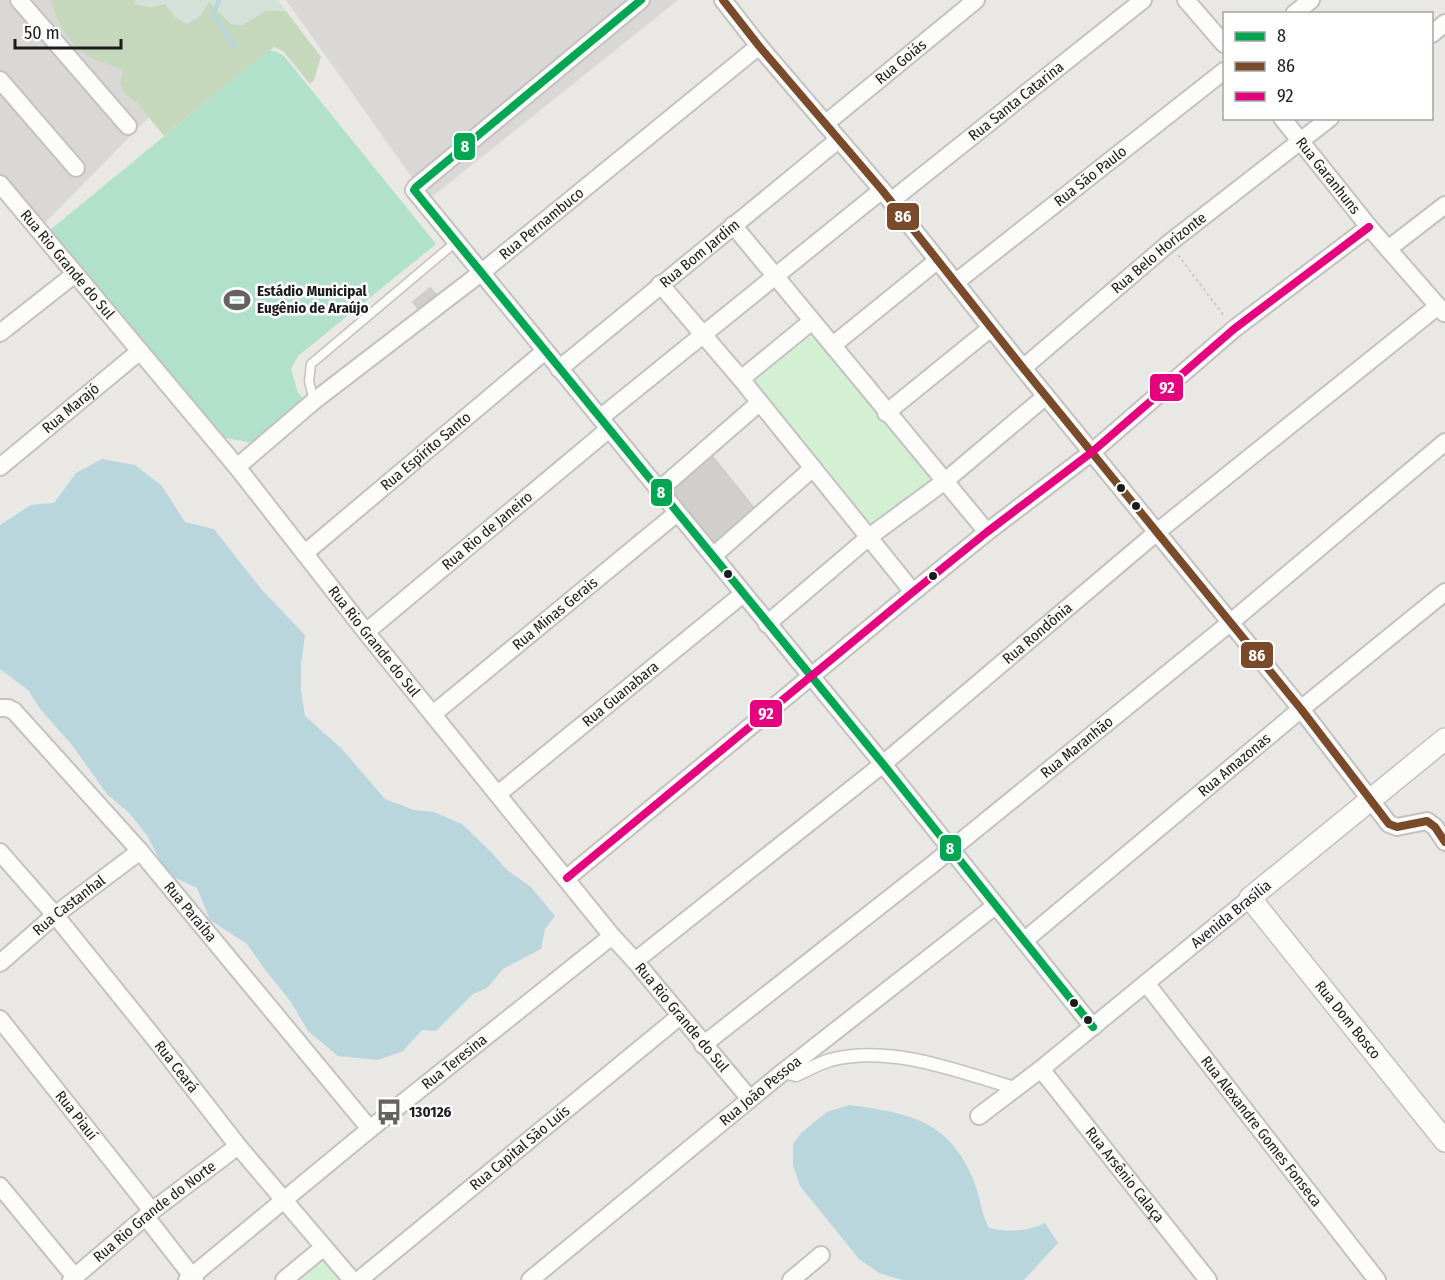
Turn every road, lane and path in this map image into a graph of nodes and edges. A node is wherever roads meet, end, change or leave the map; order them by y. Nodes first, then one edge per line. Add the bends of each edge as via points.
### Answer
1 (19, 0) edge
2 (641, 0) edge
3 (723, 0) edge
4 (976, 0) edge
5 (1143, 0) edge
6 (1186, 0) edge
7 (1311, 0) edge
8 (1296, 12) edge
9 (1445, 23) edge
10 (1433, 32) edge
11 (1223, 43) edge
12 (759, 46) junction
13 (1223, 72) edge
14 (0, 80) edge
15 (1283, 120) edge
16 (1328, 120) edge
17 (825, 124) junction
18 (128, 126) dead end
19 (838, 140) junction
20 (1300, 143) junction
21 (76, 168) dead end
22 (0, 184) edge
23 (886, 196) junction
24 (1445, 205) edge
25 (733, 225) junction
26 (1369, 227) junction
27 (457, 241) junction
28 (1168, 243) junction
29 (1388, 249) junction
30 (938, 260) junction
31 (482, 272) junction
32 (75, 274) junction
33 (777, 276) junction
34 (956, 282) junction
35 (660, 284) junction
36 (1442, 310) edge
37 (812, 321) junction
38 (991, 328) junction
39 (1234, 329) junction
40 (0, 333) edge
41 (702, 335) junction
42 (833, 345) junction
43 (140, 351) junction
44 (545, 351) junction
45 (1023, 368) junction
46 (559, 369) junction
47 (741, 379) junction
48 (1046, 396) junction
49 (315, 401) junction
50 (759, 403) junction
51 (886, 413) junction
52 (605, 424) junction
53 (1445, 442) edge
54 (1092, 452) junction
55 (0, 467) edge
56 (237, 467) junction
57 (813, 468) junction
58 (945, 481) junction
59 (659, 490) junction
60 (677, 513) junction
61 (987, 532) junction
62 (1157, 532) junction
63 (869, 537) junction
64 (305, 553) junction
65 (713, 556) junction
66 (913, 592) junction
67 (1445, 592) edge
68 (743, 594) junction
69 (1231, 622) junction
70 (767, 624) junction
71 (366, 632) junction
72 (810, 676) junction
73 (0, 708) edge
74 (1300, 709) junction
75 (433, 714) junction
76 (1445, 739) edge
77 (883, 764) junction
78 (498, 794) junction
79 (1371, 799) junction
80 (1445, 842) edge
81 (950, 850) junction
82 (140, 851) junction
83 (0, 852) edge
84 (567, 878) junction
85 (1250, 898) junction
86 (995, 906) junction
87 (55, 915) junction
88 (612, 936) junction
89 (1025, 940) junction
90 (635, 961) junction
91 (0, 963) edge
92 (1146, 983) junction
93 (680, 1016) junction
94 (0, 1019) edge
95 (1093, 1027) junction
96 (704, 1045) junction
97 (1041, 1069) junction
98 (783, 1072) junction
99 (1015, 1088) junction
100 (750, 1098) junction
101 (979, 1116) dead end
102 (370, 1129) junction
103 (1445, 1141) edge
104 (238, 1146) junction
105 (0, 1186) edge
106 (284, 1200) junction
107 (149, 1214) junction
108 (324, 1246) junction
109 (821, 1255) dead end
110 (73, 1278) edge
111 (191, 1279) edge
112 (284, 1280) edge
113 (352, 1280) edge
114 (359, 1280) edge
115 (530, 1280) edge
116 (791, 1280) edge
117 (1209, 1280) edge
118 (1377, 1280) edge

1 - 18 street
2 - 27 street via 414,189
3 - 12 street
4 - 17 street, Rua Goiás
5 - 23 street, Rua Santa Catarina
6 - 11 street
7 - 8 street
9 - 10 street
12 - 17 street
12 - 31 street, Rua Pernambuco
13 - 34 street, Rua São Paulo
14 - 21 street
15 - 20 street, Rua Garanhuns
16 - 20 street, Rua Belo Horizonte
17 - 19 street
19 - 23 street
19 - 25 street, Rua Bom Jardim
20 - 26 street, Rua Garanhuns
20 - 28 street, Rua Belo Horizonte
22 - 32 street, Rua Rio Grande do Sul
23 - 30 street
23 - 33 street, Rua Santa Catarina
24 - 29 street
25 - 33 street
25 - 35 street, Rua Bom Jardim
26 - 29 street, Rua Garanhuns
26 - 39 street
27 - 31 street
27 - 49 lane via 311,364 309,381
28 - 39 path
28 - 45 street, Rua Belo Horizonte
29 - 36 street, Rua Garanhuns
30 - 34 street
30 - 42 street
31 - 44 street
31 - 49 street, Rua Pernambuco
32 - 40 street
32 - 43 street, Rua Rio Grande do Sul
33 - 37 street
33 - 41 street, Rua Rio de Janeiro
34 - 38 street
35 - 41 street
35 - 46 street, Rua Bom Jardim
36 - 62 street, Rua Rondônia
37 - 42 street
37 - 47 street
38 - 45 street
38 - 51 street
39 - 54 street
41 - 47 street
41 - 52 street, Rua Rio de Janeiro
42 - 51 street
43 - 55 street, Rua Marajó
43 - 56 street, Rua Rio Grande do Sul
44 - 46 street
44 - 64 street, Rua Espírito Santo
45 - 48 street
46 - 52 street
47 - 50 street
48 - 54 street
48 - 58 street
49 - 56 street, Rua Pernambuco
50 - 57 street
50 - 59 street
51 - 58 street
52 - 59 street
52 - 71 street, Rua Rio de Janeiro
53 - 69 street, Rua Maranhão
54 - 61 street
54 - 62 street
56 - 64 street, Rua Rio Grande do Sul
57 - 63 street
57 - 65 street
58 - 61 street
58 - 63 street
59 - 60 street
60 - 65 street
60 - 75 street, Rua Minas Gerais
61 - 66 street
62 - 69 street
62 - 77 street, Rua Rondônia
63 - 66 street
63 - 70 street
64 - 71 street, Rua Rio Grande do Sul
65 - 68 street
66 - 72 street
67 - 74 street, Rua Amazonas
68 - 70 street
68 - 78 street, Rua Guanabara
69 - 74 street
69 - 81 street, Rua Maranhão
70 - 72 street
71 - 75 street, Rua Rio Grande do Sul
72 - 77 street
72 - 84 street
73 - 82 street, Rua Paraíba via 14,711
74 - 79 street
74 - 89 street, Rua Amazonas
75 - 78 street, Rua Rio Grande do Sul
76 - 79 street, Avenida Brasília
77 - 81 street
77 - 90 street, Rua Rondônia
78 - 84 street, Rua Rio Grande do Sul
79 - 80 street via 1389,824 1397,827 1427,821
79 - 85 street, Avenida Brasília
81 - 86 street
81 - 96 street, Rua Maranhão
82 - 87 street, Rua Castanhal
82 - 102 street, Rua Paraíba
83 - 87 street, Rua Ceará
84 - 88 street, Rua Rio Grande do Sul
85 - 92 street, Avenida Brasília
85 - 103 street, Rua Dom Bosco
86 - 89 street
86 - 98 street, Rua João Pessoa
87 - 91 street, Rua Castanhal
87 - 104 street, Rua Ceará
88 - 90 street, Rua Rio Grande do Sul
88 - 102 street, Rua Teresina
89 - 95 street
90 - 93 street, Rua Rio Grande do Sul
92 - 95 street, Avenida Brasília
92 - 118 street, Rua Alexandre Gomes Fonseca
93 - 96 street, Rua Rio Grande do Sul
93 - 114 street, Rua Capital São Luís
94 - 107 street, Rua Piauí
95 - 97 street, Avenida Brasília
96 - 100 street, Rua Rio Grande do Sul
97 - 99 street, Avenida Brasília
97 - 117 street, Rua Arsênio Calaça
98 - 99 street via 796,1075 847,1057 895,1056
98 - 100 street, Rua João Pessoa
99 - 101 street, Avenida Brasília
100 - 115 street, Rua João Pessoa
102 - 106 street, Rua Teresina
104 - 106 street, Rua Ceará
104 - 107 street, Rua Rio Grande do Norte
105 - 110 street
106 - 108 street, Rua Ceará
106 - 111 street, Rua Teresina
107 - 110 street, Rua Rio Grande do Norte
107 - 111 street, Rua Piauí
108 - 112 street
108 - 113 street, Rua Ceará
109 - 116 street

